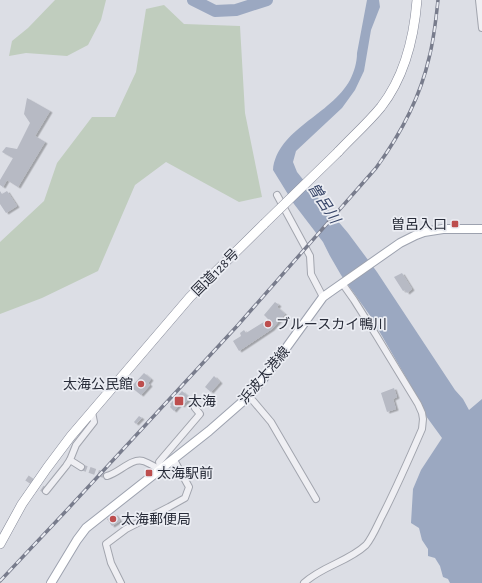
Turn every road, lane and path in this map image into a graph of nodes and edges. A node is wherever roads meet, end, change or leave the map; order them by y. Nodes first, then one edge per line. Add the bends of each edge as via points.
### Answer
1 (418, 0) edge
2 (479, 0) edge
3 (482, 28) edge
4 (277, 195) dead end
5 (482, 229) edge
6 (343, 282) junction
7 (323, 297) junction
8 (249, 396) junction
9 (195, 408) dead end
10 (92, 412) junction
11 (70, 460) junction
12 (174, 460) junction
13 (81, 467) tunnel mouth
14 (161, 470) junction
15 (107, 476) dead end
16 (46, 491) dead end
17 (316, 499) dead end
18 (0, 544) edge
19 (51, 583) edge
20 (121, 583) edge
21 (304, 583) edge

1 - 10 highway, 国道128号, bridge via 410,51 397,81 381,106 338,152 190,297
2 - 3 street
4 - 7 street via 310,256 311,274
5 - 6 main road, 浜波太港線 via 443,229 424,232 400,243
6 - 7 main road, 浜波太港線
6 - 21 street via 418,404 423,419 422,429 367,544 348,558 311,576
7 - 8 main road, 浜波太港線
8 - 12 main road, 浜波太港線
8 - 17 street via 271,422
9 - 14 street via 200,414 159,462
10 - 11 street via 94,422 76,445
10 - 18 highway, 国道128号 via 47,468 22,504
11 - 13 street
11 - 16 street
12 - 14 main road, 浜波太港線
12 - 20 street via 189,487 185,498 126,529 106,544 111,563
14 - 15 street via 142,461 135,461
14 - 19 main road, 浜波太港線 via 86,528

